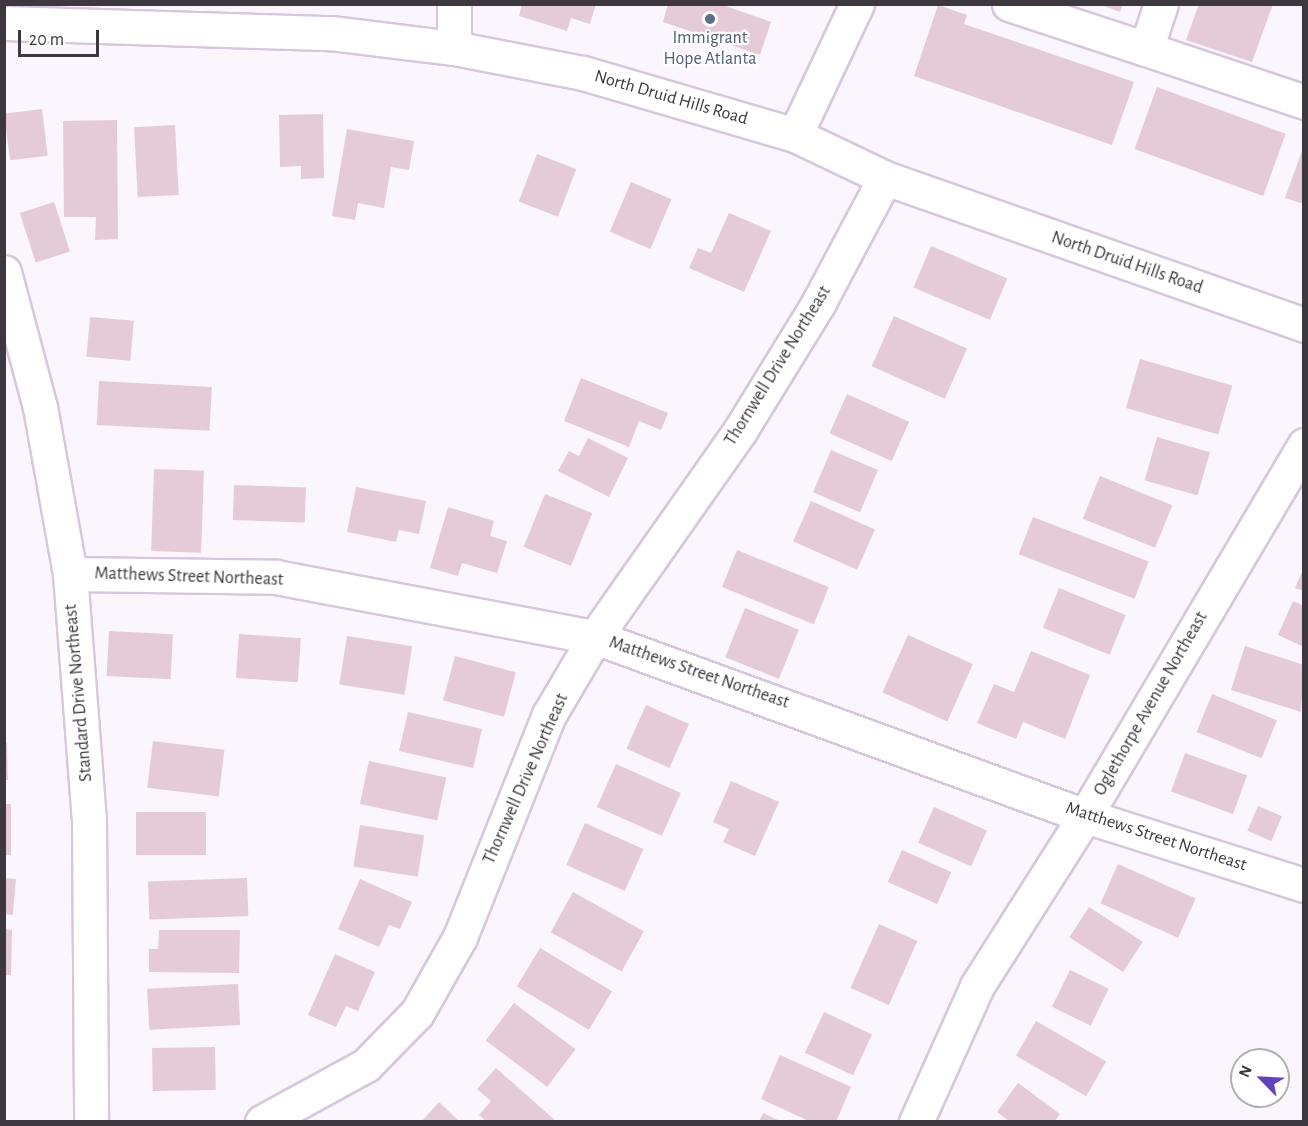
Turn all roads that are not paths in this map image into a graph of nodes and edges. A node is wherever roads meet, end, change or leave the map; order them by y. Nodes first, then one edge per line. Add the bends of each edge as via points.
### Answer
1 (454, 4) edge
2 (857, 4) edge
3 (1009, 4) edge
4 (1161, 4) edge
5 (4, 23) edge
6 (453, 48) junction
7 (1146, 49) junction
8 (1304, 102) edge
9 (795, 135) junction
10 (885, 178) junction
11 (7, 290) edge
12 (1304, 326) edge
13 (1304, 445) edge
14 (70, 574) junction
15 (595, 637) junction
16 (1085, 816) junction
17 (1304, 885) edge
18 (91, 1122) edge
19 (262, 1122) edge
20 (916, 1122) edge

1 - 6 street
2 - 9 street
3 - 7 street
4 - 7 street
5 - 6 street, North Druid Hills Road via 331,33
6 - 9 street, North Druid Hills Road via 583,73
7 - 8 street
9 - 10 street, North Druid Hills Road
10 - 12 street, North Druid Hills Road
10 - 15 street, Thornwell Drive Northeast via 819,302 741,429
11 - 14 street, Standard Drive Northeast via 40,407
13 - 16 street, Oglethorpe Avenue Northeast
14 - 15 street, Matthews Street Northeast via 276,577
14 - 18 street, Standard Drive Northeast via 89,819
15 - 16 street, Matthews Street Northeast
15 - 19 street, Thornwell Drive Northeast via 549,716 460,938 417,1013 366,1065
16 - 17 street, Matthews Street Northeast
16 - 20 street, Oglethorpe Avenue Northeast via 977,986

